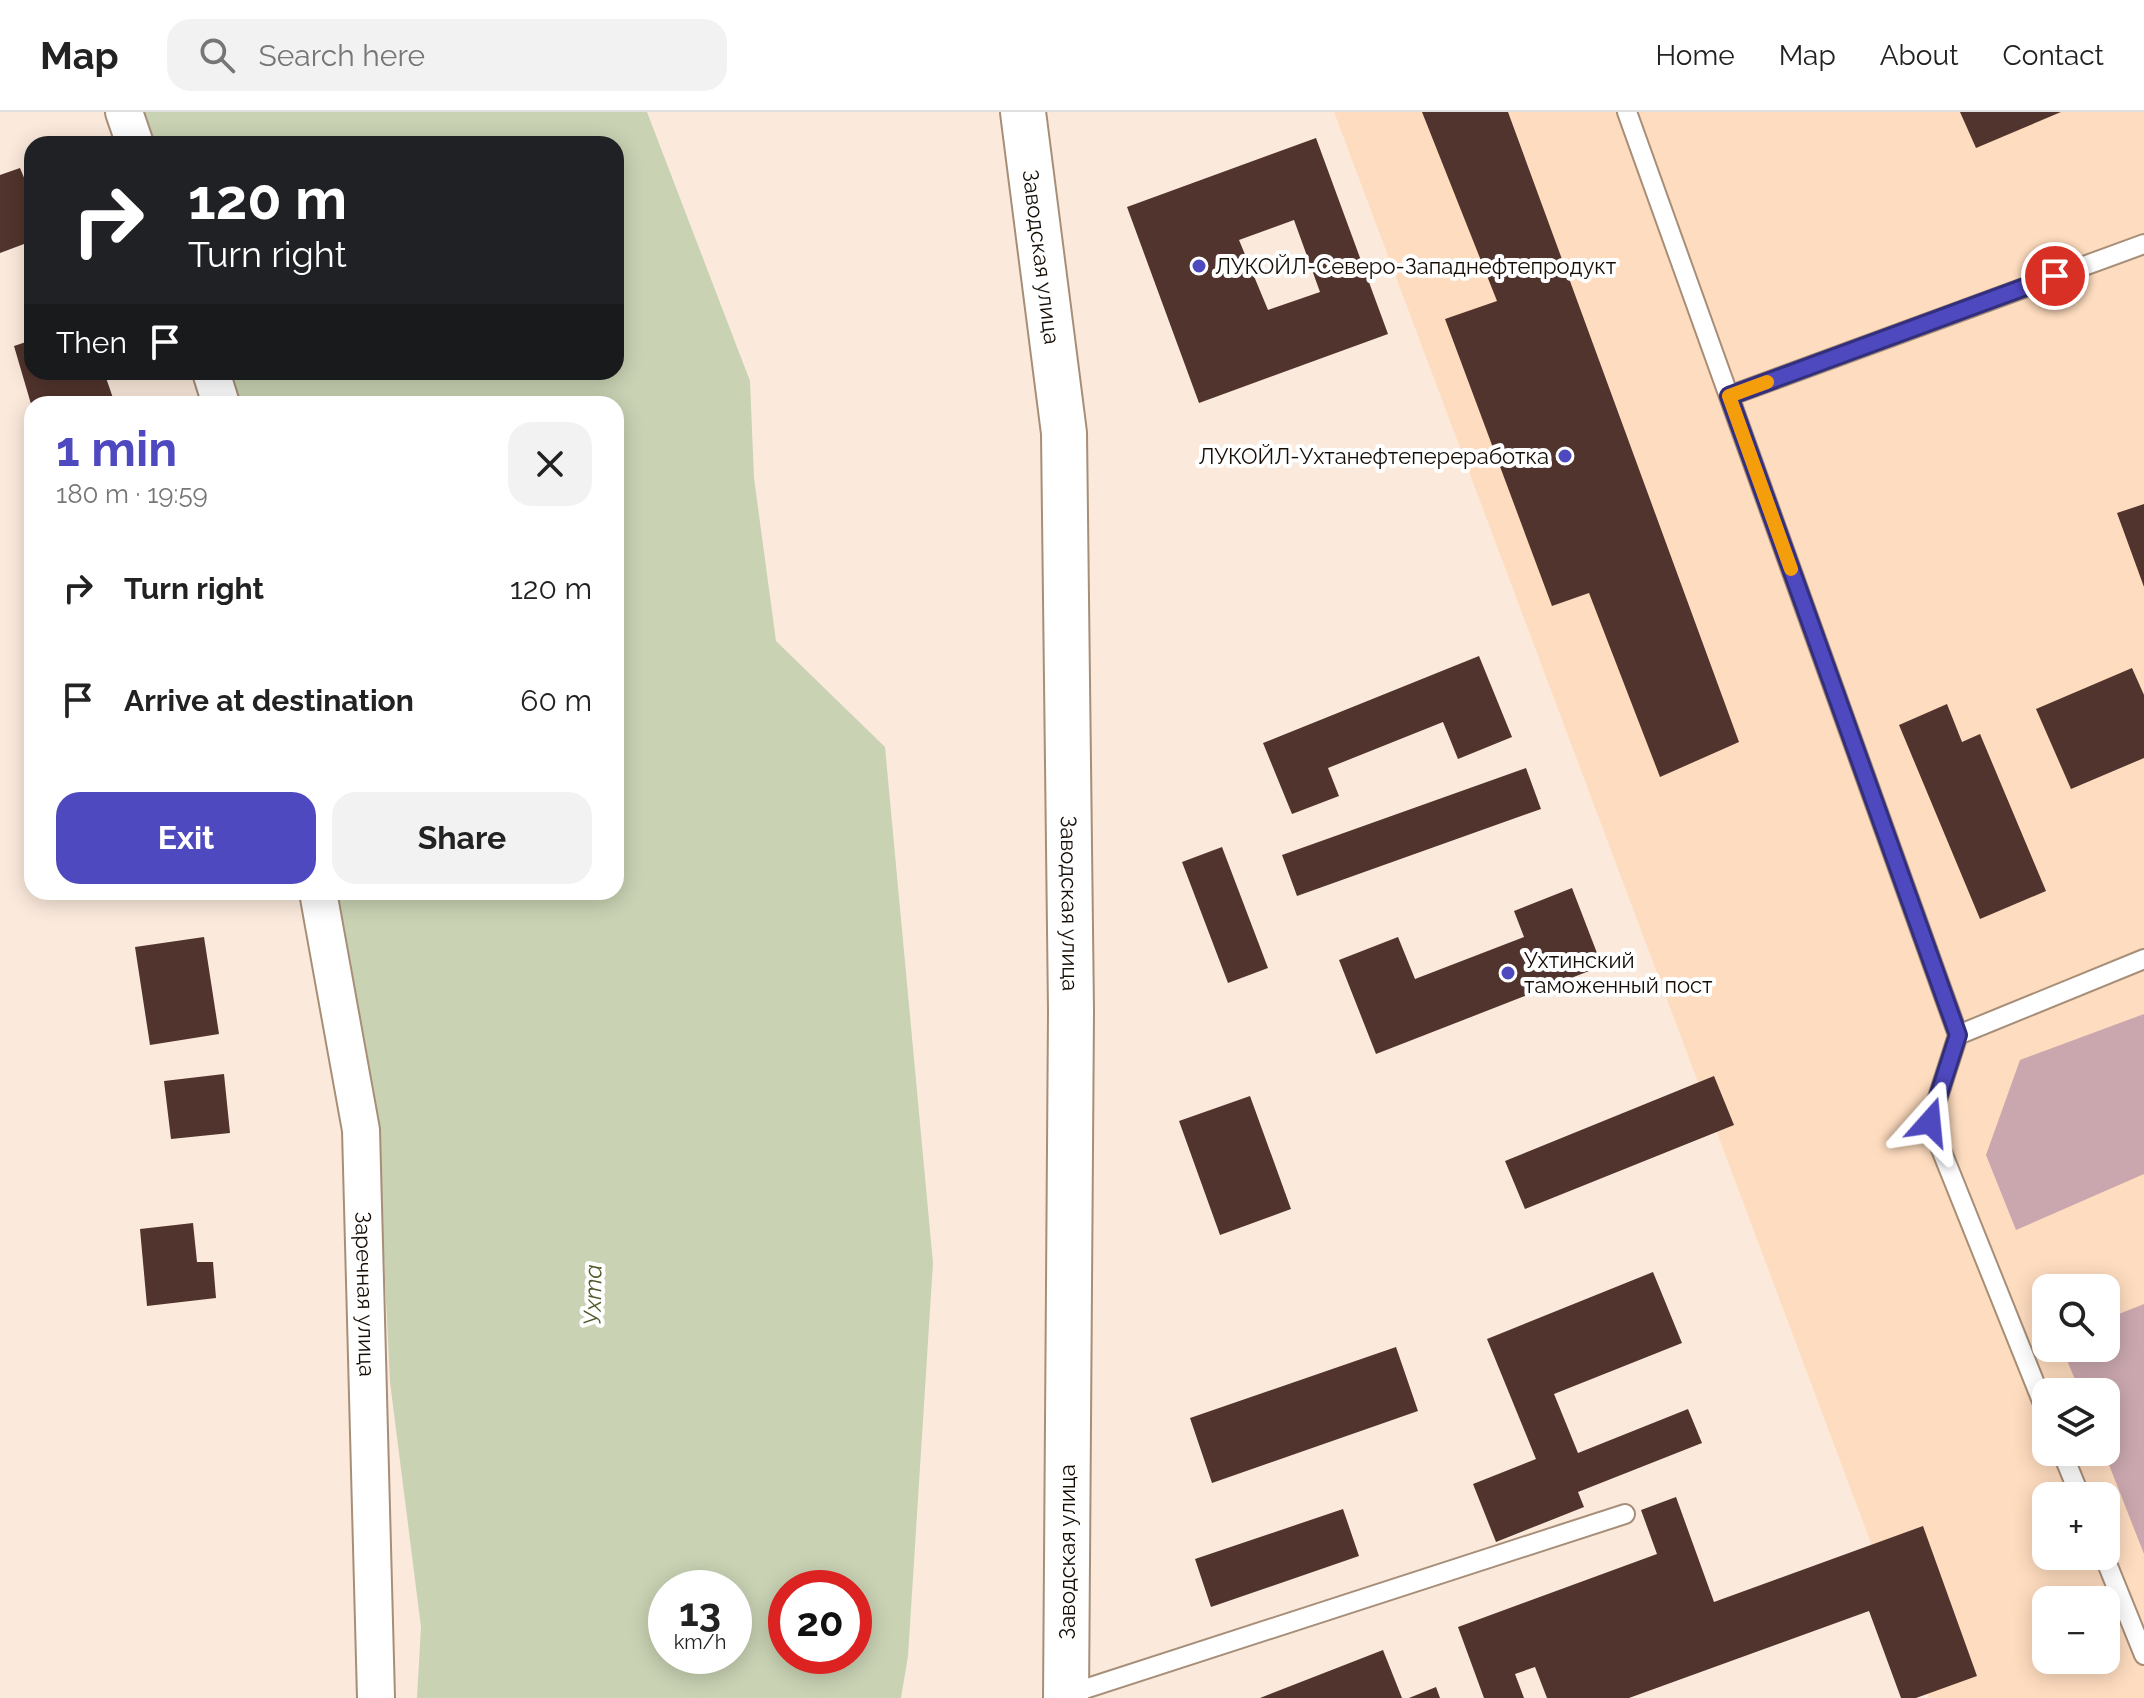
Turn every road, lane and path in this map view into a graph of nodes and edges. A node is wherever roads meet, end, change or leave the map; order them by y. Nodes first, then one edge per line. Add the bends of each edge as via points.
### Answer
1 (124, 112) edge
2 (1023, 112) edge
3 (1627, 112) edge
4 (132, 136) edge
5 (2144, 244) edge
6 (1729, 396) junction
7 (319, 900) edge
8 (2144, 959) edge
9 (1958, 1035) junction
10 (2033, 1378) edge
11 (1625, 1514) dead end
12 (2110, 1570) edge
13 (2144, 1655) edge
14 (1066, 1696) edge
15 (376, 1698) edge

1 - 4 street
2 - 14 street, Заводская улица via 1064,433 1071,1011
3 - 6 lane
5 - 6 lane
6 - 9 lane
7 - 15 street, Заречная улица via 361,1130
8 - 9 lane
9 - 10 lane via 1930,1122
11 - 14 lane
12 - 13 lane

